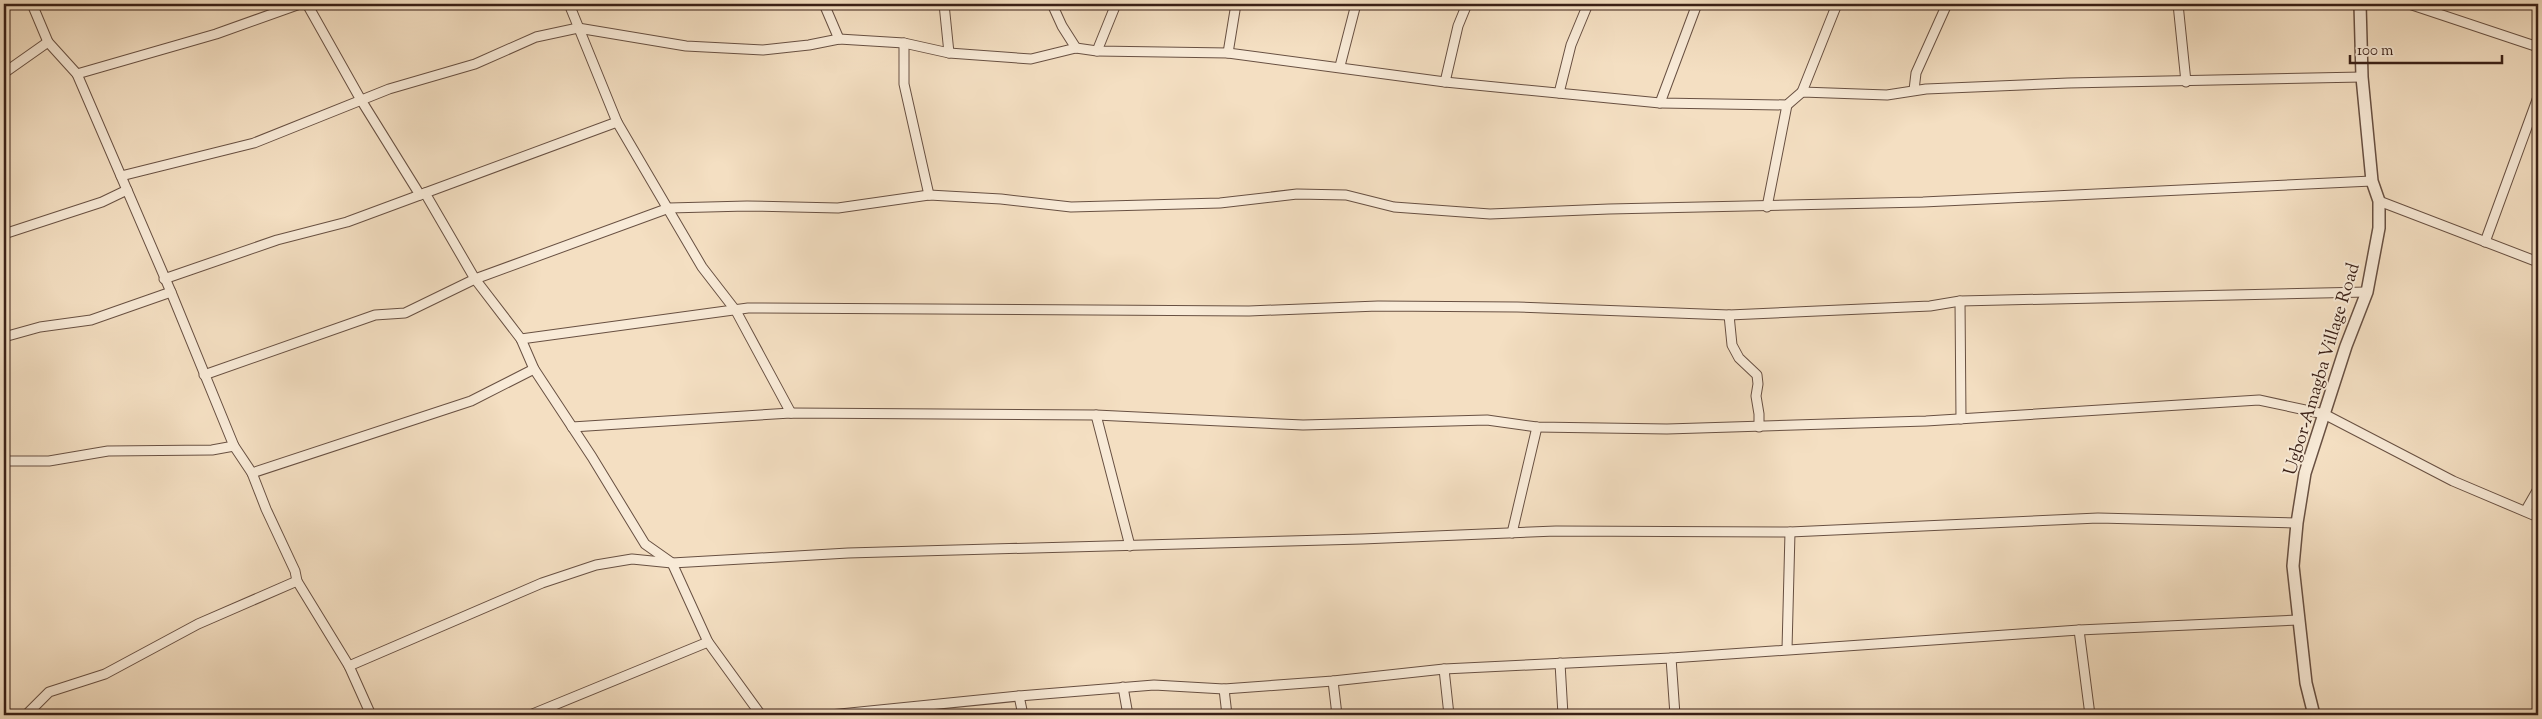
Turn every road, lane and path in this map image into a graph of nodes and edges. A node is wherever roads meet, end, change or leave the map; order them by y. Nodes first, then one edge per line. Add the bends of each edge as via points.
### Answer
1 (32, 4) edge
2 (300, 4) edge
3 (308, 4) edge
4 (570, 4) edge
5 (824, 4) edge
6 (944, 4) edge
7 (1052, 4) edge
8 (1116, 4) edge
9 (1236, 4) edge
10 (1356, 4) edge
11 (1467, 4) edge
12 (1588, 4) edge
13 (1697, 4) edge
14 (1837, 4) edge
15 (1947, 4) edge
16 (2178, 4) edge
17 (2360, 4) edge
18 (2409, 4) edge
19 (578, 28) junction
20 (839, 39) junction
21 (48, 42) junction
22 (904, 43) junction
23 (2538, 47) edge
24 (1076, 48) junction
25 (1097, 51) junction
26 (949, 53) junction
27 (1228, 53) junction
28 (1340, 66) junction
29 (4, 73) edge
30 (77, 74) junction
31 (2362, 77) junction
32 (1445, 82) junction
33 (2186, 82) junction
34 (1914, 90) junction
35 (1802, 92) junction
36 (1559, 93) junction
37 (2538, 97) edge
38 (361, 100) junction
39 (1660, 103) junction
40 (1787, 105) junction
41 (617, 122) junction
42 (121, 176) junction
43 (2372, 181) junction
44 (127, 190) junction
45 (422, 194) junction
46 (928, 195) junction
47 (2379, 201) junction
48 (1768, 207) junction
49 (669, 208) junction
50 (4, 234) edge
51 (2485, 242) junction
52 (2538, 262) edge
53 (164, 279) junction
54 (475, 279) junction
55 (171, 292) junction
56 (2367, 292) junction
57 (1960, 301) junction
58 (736, 311) junction
59 (1728, 315) junction
60 (4, 337) edge
61 (521, 339) junction
62 (534, 369) junction
63 (204, 375) junction
64 (791, 413) junction
65 (2324, 414) junction
66 (1096, 415) junction
67 (1961, 419) junction
68 (572, 427) junction
69 (1537, 427) junction
70 (1759, 427) junction
71 (234, 446) junction
72 (4, 461) edge
73 (252, 472) junction
74 (2538, 489) edge
75 (2526, 510) junction
76 (2538, 517) edge
77 (2298, 522) junction
78 (1512, 532) junction
79 (1790, 532) junction
80 (1130, 546) junction
81 (672, 563) junction
82 (297, 581) junction
83 (2298, 624) junction
84 (2079, 630) junction
85 (708, 642) junction
86 (1787, 650) junction
87 (1671, 658) junction
88 (1560, 663) junction
89 (349, 666) junction
90 (1444, 669) junction
91 (1333, 681) junction
92 (1123, 687) junction
93 (1224, 689) junction
94 (1019, 696) junction
95 (26, 715) edge
96 (371, 715) edge
97 (530, 715) edge
98 (761, 715) edge
99 (830, 715) edge
100 (1023, 715) edge
101 (1128, 715) edge
102 (1227, 715) edge
103 (1337, 715) edge
104 (1449, 715) edge
105 (1563, 715) edge
106 (1674, 715) edge
107 (2090, 715) edge
108 (2314, 715) edge

1 - 21 street
2 - 30 street via 216,34
3 - 38 street
4 - 19 street
5 - 20 street
6 - 26 street
7 - 24 street
8 - 25 street
9 - 27 street
10 - 28 street
11 - 32 street via 1458,26
12 - 36 street via 1571,45
13 - 39 street
14 - 35 street
15 - 34 street via 1916,73
16 - 33 street
17 - 31 street, Ugbor-Amagba Village Road
18 - 23 street
19 - 20 street via 686,46 763,50
19 - 38 street via 536,37 475,64
19 - 41 street
20 - 22 street
21 - 29 street
21 - 30 street
22 - 26 street
22 - 46 street via 904,84
24 - 25 street
24 - 26 street via 1031,59
25 - 27 street
27 - 28 street
28 - 32 street
30 - 42 street
31 - 33 street
31 - 43 street, Ugbor-Amagba Village Road
32 - 36 street
33 - 34 street
34 - 35 street via 1888,95
35 - 40 street
36 - 39 street
37 - 51 street
38 - 42 street via 254,143
38 - 45 street
39 - 40 street
40 - 48 street
41 - 45 street
41 - 49 street
42 - 44 street
43 - 47 street, Ugbor-Amagba Village Road
43 - 48 street
44 - 50 street via 102,202
44 - 53 street
45 - 53 street via 347,222 277,240
45 - 54 street
46 - 48 street via 1071,206 1220,203 1296,194 1346,195 1394,207 1490,214
46 - 49 street via 838,208
47 - 51 street
47 - 56 street, Ugbor-Amagba Village Road via 2379,228
49 - 54 street
49 - 58 street via 702,266
51 - 52 street
53 - 55 street
54 - 61 street
54 - 63 street via 406,313 375,315
55 - 60 street via 92,320 40,327
55 - 63 street
56 - 57 street
56 - 65 street, Ugbor-Amagba Village Road
57 - 59 street via 1930,306
57 - 67 street
58 - 59 street via 758,308 1249,311 1388,306
58 - 61 street
58 - 64 street
59 - 70 street via 1732,345 1745,366 1757,375
61 - 62 street
62 - 68 street
62 - 73 street via 471,401
63 - 71 street
64 - 66 street
64 - 68 street
65 - 67 street via 2259,400
65 - 75 street via 2453,481
65 - 77 street, Ugbor-Amagba Village Road via 2305,473
66 - 69 street via 1303,425 1487,420
66 - 80 street
67 - 70 street
68 - 81 street via 645,544
69 - 70 street
69 - 78 street
71 - 72 street via 212,450 108,451 49,461
71 - 73 street
73 - 82 street
74 - 75 street
75 - 76 street
77 - 79 street via 2098,518
77 - 83 street, Ugbor-Amagba Village Road via 2293,566
78 - 79 street
78 - 80 street
79 - 86 street
80 - 81 street via 848,553
81 - 85 street
81 - 89 street via 632,559 596,565 542,583
82 - 89 street
82 - 95 street via 198,624 105,674 49,692
83 - 84 street
83 - 108 street, Ugbor-Amagba Village Road
84 - 86 street
84 - 107 street
85 - 97 street
85 - 98 street
86 - 87 street
87 - 88 street
87 - 106 street
88 - 90 street
88 - 105 street
89 - 96 street
90 - 91 street
90 - 104 street
91 - 93 street
91 - 103 street
92 - 93 street via 1154,685
92 - 94 street
92 - 101 street
93 - 102 street
94 - 99 street
94 - 100 street

